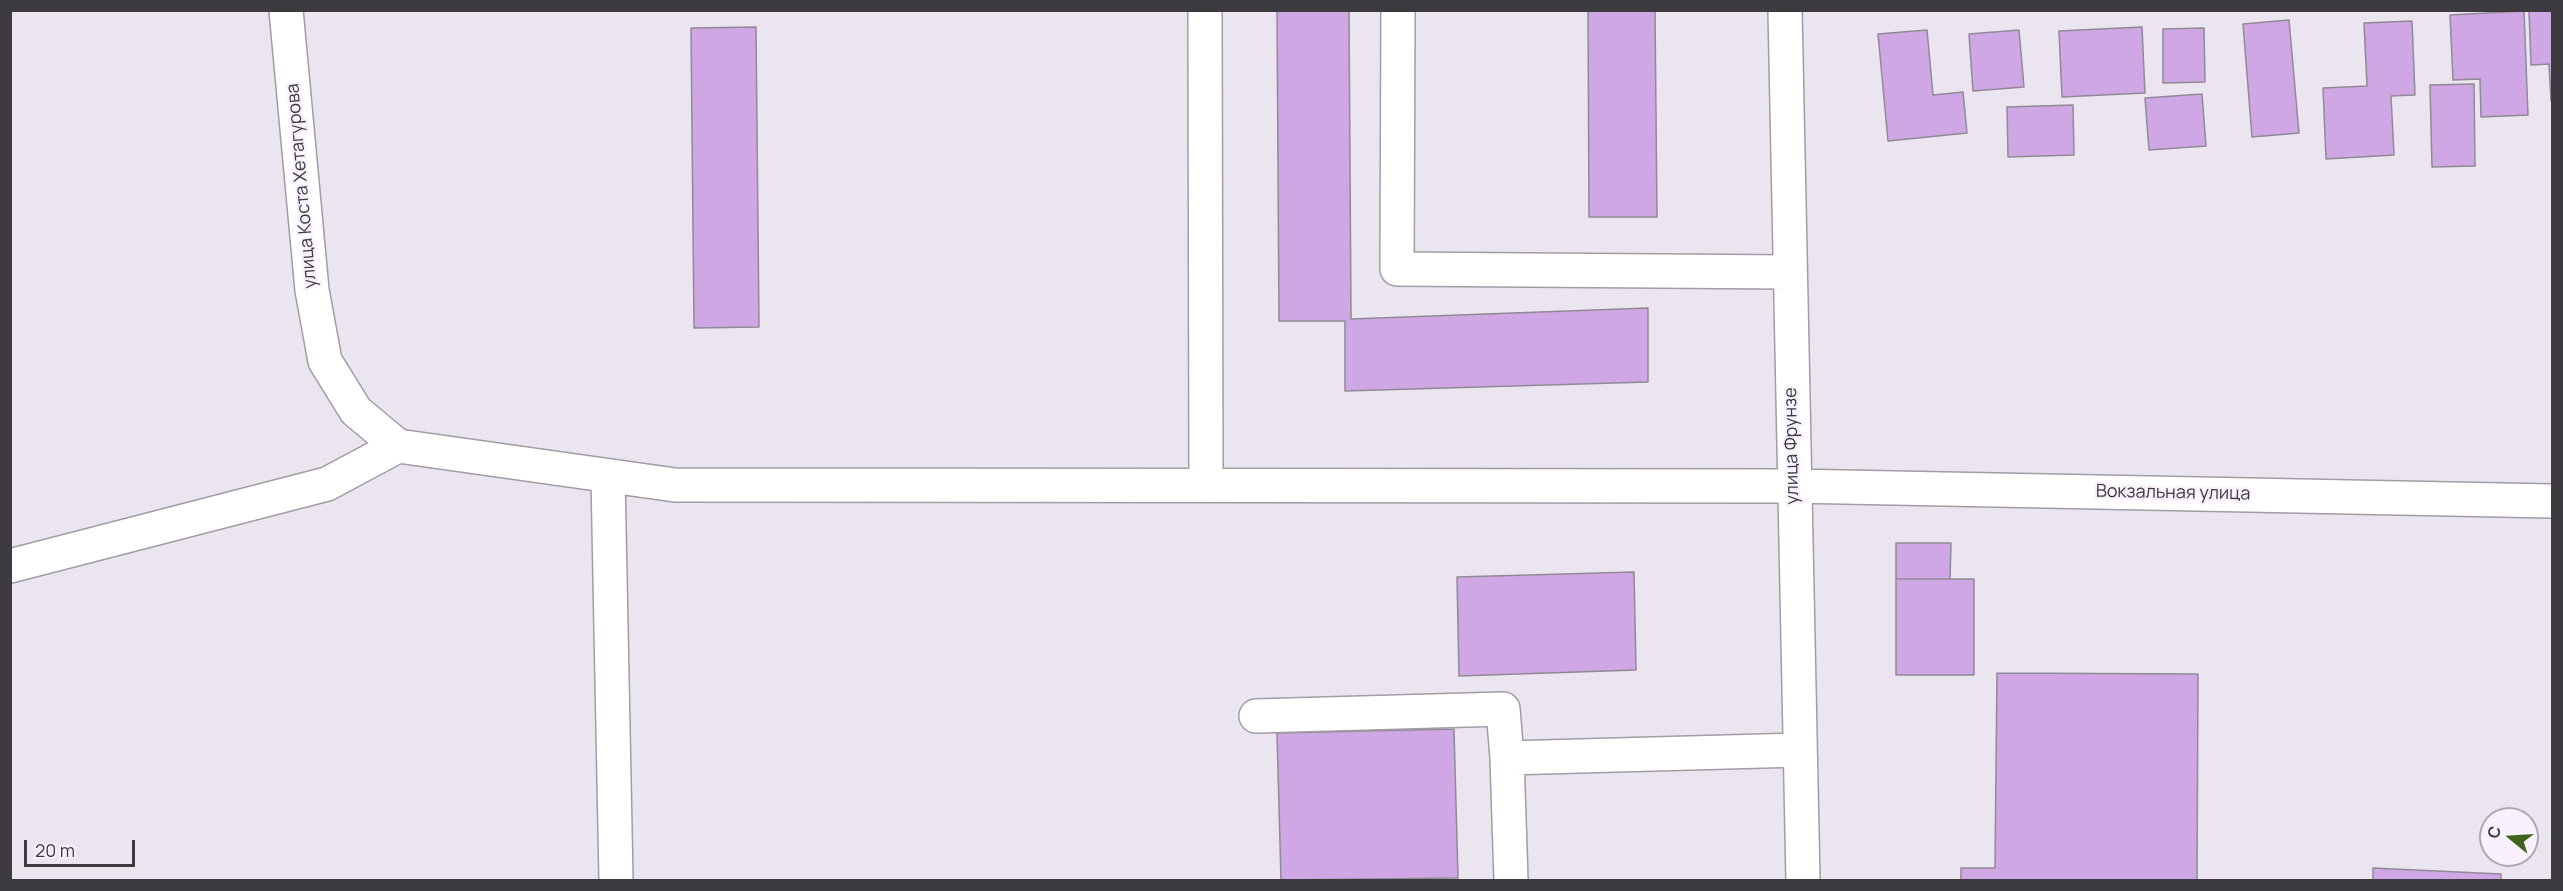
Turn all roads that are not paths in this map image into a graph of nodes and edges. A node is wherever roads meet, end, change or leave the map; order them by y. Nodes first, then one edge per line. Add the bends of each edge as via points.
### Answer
1 (286, 10) edge
2 (1205, 10) edge
3 (1398, 10) edge
4 (1785, 10) edge
5 (1789, 272) junction
6 (398, 446) junction
7 (608, 477) junction
8 (1206, 485) junction
9 (1793, 486) junction
10 (2553, 501) edge
11 (10, 566) edge
12 (1256, 716) dead end
13 (1798, 750) junction
14 (1507, 758) junction
15 (616, 880) edge
16 (1511, 880) edge
17 (1803, 880) edge

1 - 6 street, улица Коста Хетагурова via 312,290 325,361 356,411
2 - 8 street
3 - 5 street via 1396,268
4 - 5 street, улица Фрунзе
5 - 9 street, улица Фрунзе
6 - 7 street, Вокзальная улица
6 - 11 street via 327,484
7 - 8 street, Вокзальная улица via 675,485
7 - 15 street
8 - 9 street, Вокзальная улица
9 - 10 street, Вокзальная улица
9 - 13 street, улица Фрунзе
12 - 14 street via 1503,709
13 - 14 street
13 - 17 street, улица Фрунзе
14 - 16 street

